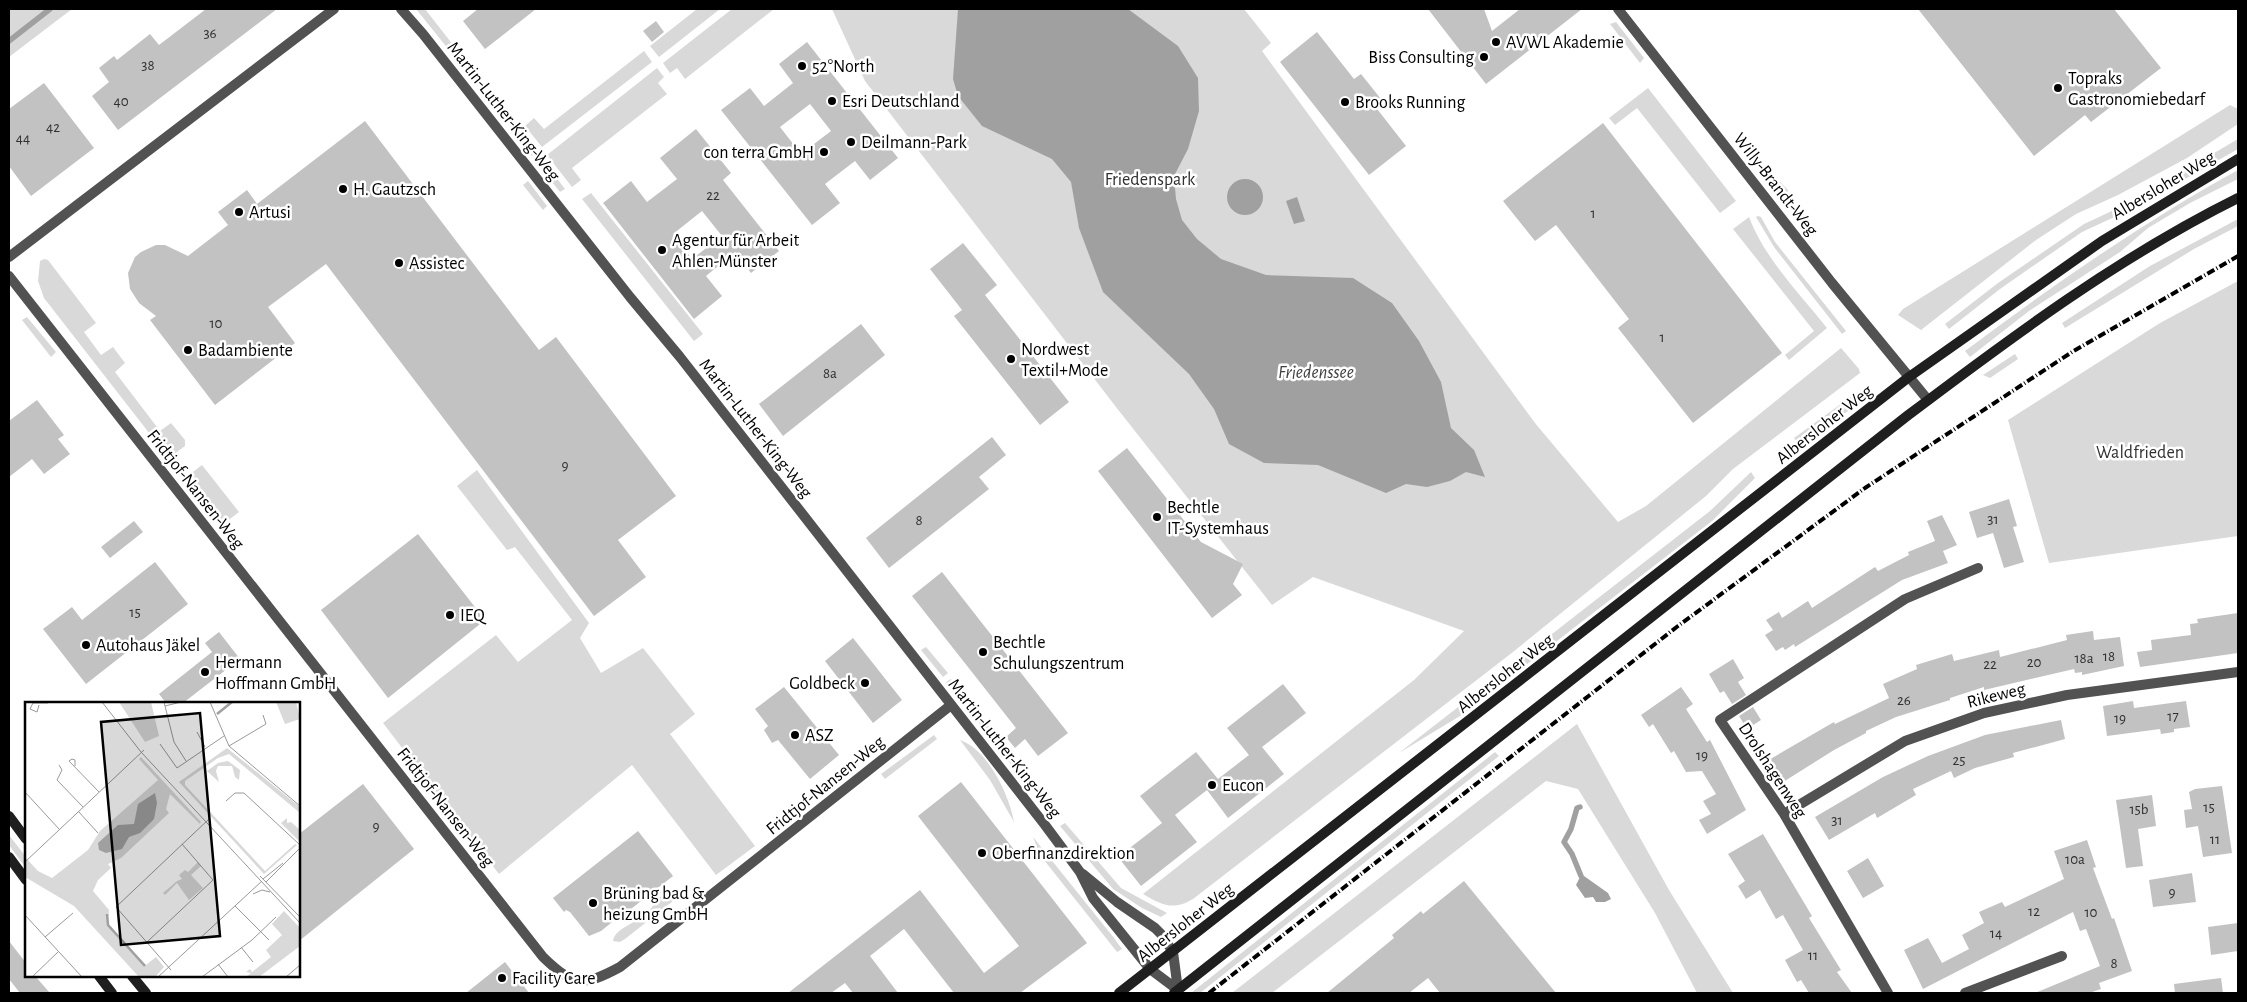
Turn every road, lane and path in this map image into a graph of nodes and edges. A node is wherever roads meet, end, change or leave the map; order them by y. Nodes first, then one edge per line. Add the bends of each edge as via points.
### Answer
1 (334, 9) edge
2 (401, 9) edge
3 (1618, 9) edge
4 (2238, 160) edge
5 (2238, 198) edge
6 (9, 257) edge
7 (9, 276) edge
8 (1909, 378) junction
9 (1928, 400) junction
10 (1978, 568) dead end
11 (2238, 672) edge
12 (951, 705) junction
13 (1784, 814) junction
14 (9, 816) edge
15 (25, 837) edge
16 (9, 857) edge
17 (1080, 872) junction
18 (25, 879) edge
19 (1173, 952) junction
20 (2062, 956) dead end
21 (1150, 970) junction
22 (100, 977) edge
23 (133, 977) edge
24 (1176, 992) edge
25 (112, 993) edge
26 (146, 993) edge
27 (1119, 993) edge
28 (1888, 993) edge
29 (1965, 993) edge

1 - 6 street
2 - 12 street, Martin-Luther-King-Weg via 680,357
3 - 8 street, Willy-Brandt-Weg
4 - 8 main road, Albersloher Weg via 2102,240
5 - 9 main road via 2180,227 2089,284
7 - 12 street, Fridtjof-Nansen-Weg via 538,950 568,978 576,981 594,979 620,967
8 - 9 street
8 - 19 main road, Albersloher Weg
9 - 24 main road
10 - 13 street, Drolshagenweg via 1905,599 1720,720
11 - 13 street, Rikeweg via 2067,695 1984,712 1905,741
12 - 17 street, Martin-Luther-King-Weg
13 - 28 street, Drolshagenweg
14 - 15 main road
16 - 18 main road
17 - 19 street, Martin-Luther-King-Weg via 1155,928
17 - 21 street, Martin-Luther-King-Weg via 1093,898
19 - 21 main road, Albersloher Weg
19 - 24 street, Martin-Luther-King-Weg
20 - 29 street
21 - 24 street, Martin-Luther-King-Weg
21 - 27 main road, Albersloher Weg
22 - 25 main road
23 - 26 main road

